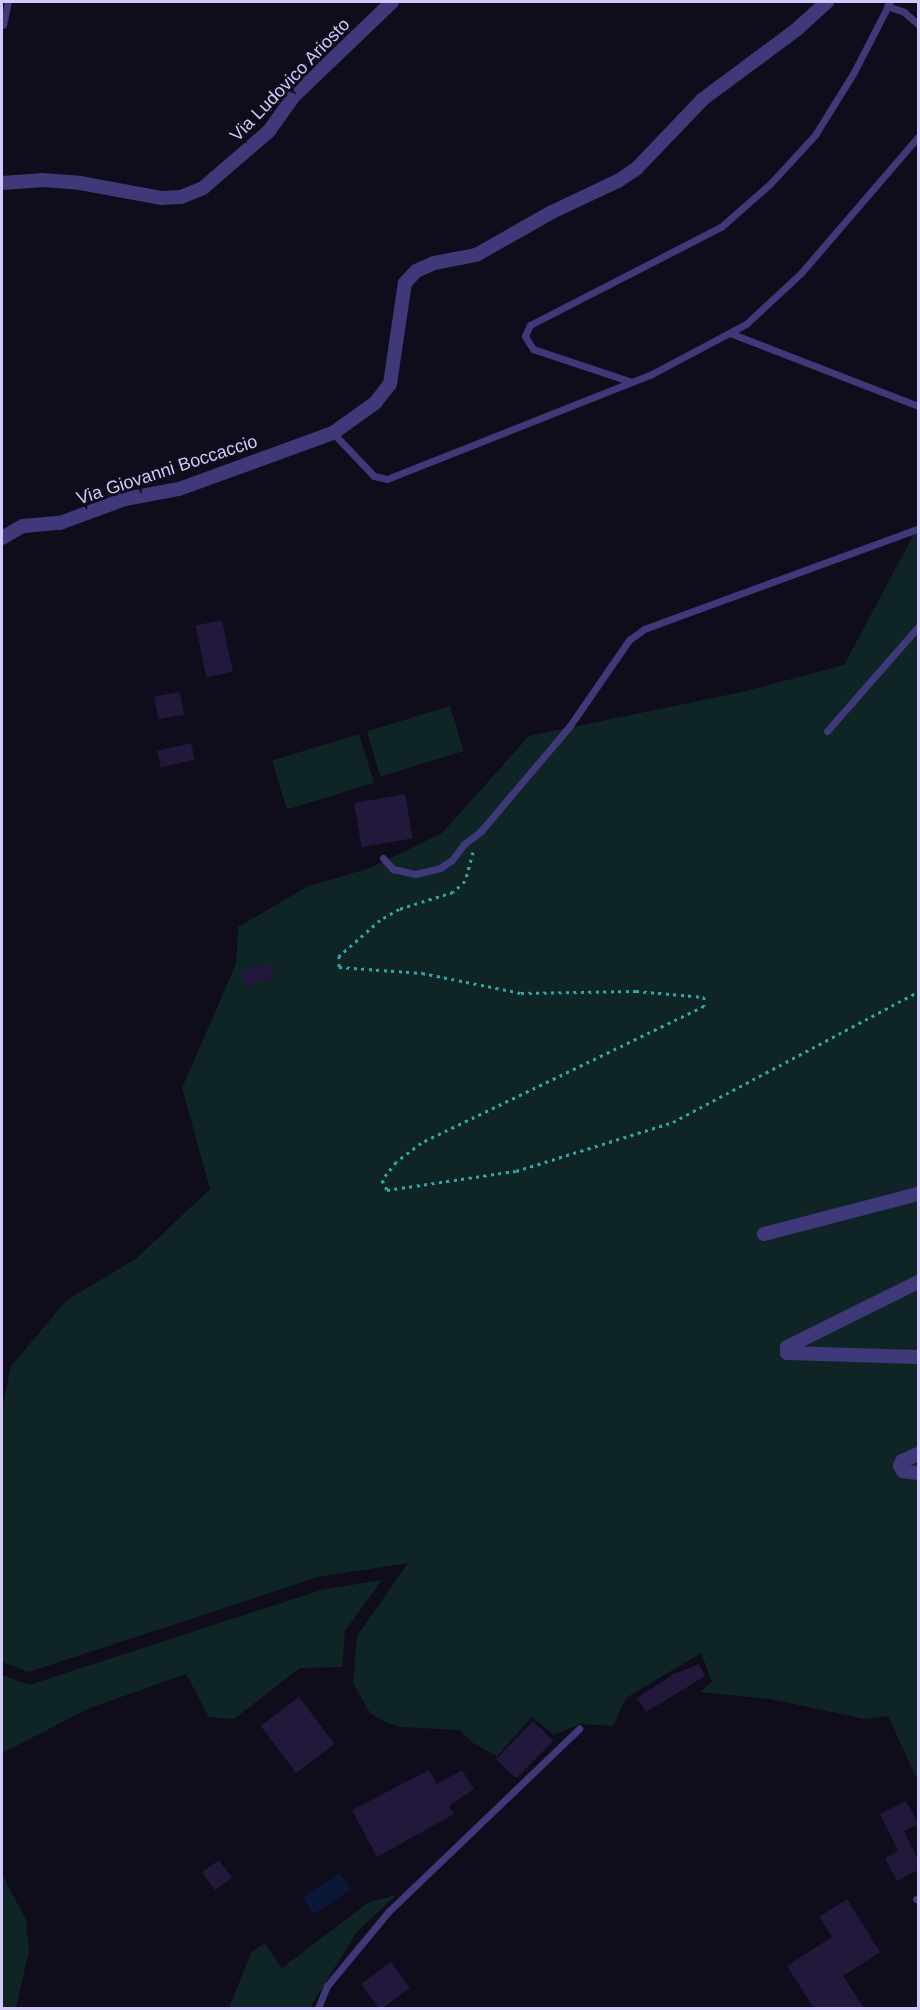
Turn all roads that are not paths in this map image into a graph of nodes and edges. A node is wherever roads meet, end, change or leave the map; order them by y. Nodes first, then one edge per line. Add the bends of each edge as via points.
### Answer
1 (8, 2) edge
2 (392, 2) edge
3 (827, 2) edge
4 (889, 4) edge
5 (918, 24) edge
6 (3, 26) dead end
7 (918, 137) edge
8 (2, 183) edge
9 (730, 333) junction
10 (633, 382) junction
11 (918, 406) edge
12 (333, 434) junction
13 (918, 529) edge
14 (2, 538) edge
15 (918, 627) edge
16 (827, 731) dead end
17 (384, 858) dead end
18 (918, 1194) edge
19 (764, 1234) dead end
20 (918, 1282) edge
21 (918, 1357) edge
22 (918, 1454) edge
23 (918, 1473) edge
24 (579, 1729) dead end
25 (318, 2008) edge

1 - 6 lane
2 - 8 street, Via Ludovico Ariosto via 294,96 269,131 203,188 181,197 161,198 80,183
3 - 12 street, Via Giovanni Boccaccio via 703,99 637,168 618,181 552,212 476,255 434,263 416,271 405,283 390,384 375,403
4 - 5 lane
4 - 10 lane via 815,135 738,213 721,227 530,325 525,336 532,349
7 - 9 lane via 801,273 746,324
9 - 10 lane
9 - 11 lane
10 - 12 lane via 387,479 374,476
12 - 14 street, Via Giovanni Boccaccio via 179,489 126,499 60,523 23,526
13 - 17 lane via 644,629 629,640 569,727 482,831 440,868 415,874 393,869
15 - 16 lane
18 - 19 street
20 - 21 street via 787,1347 787,1353
22 - 23 street via 902,1461 900,1466 903,1472
24 - 25 lane via 388,1912 327,1986

